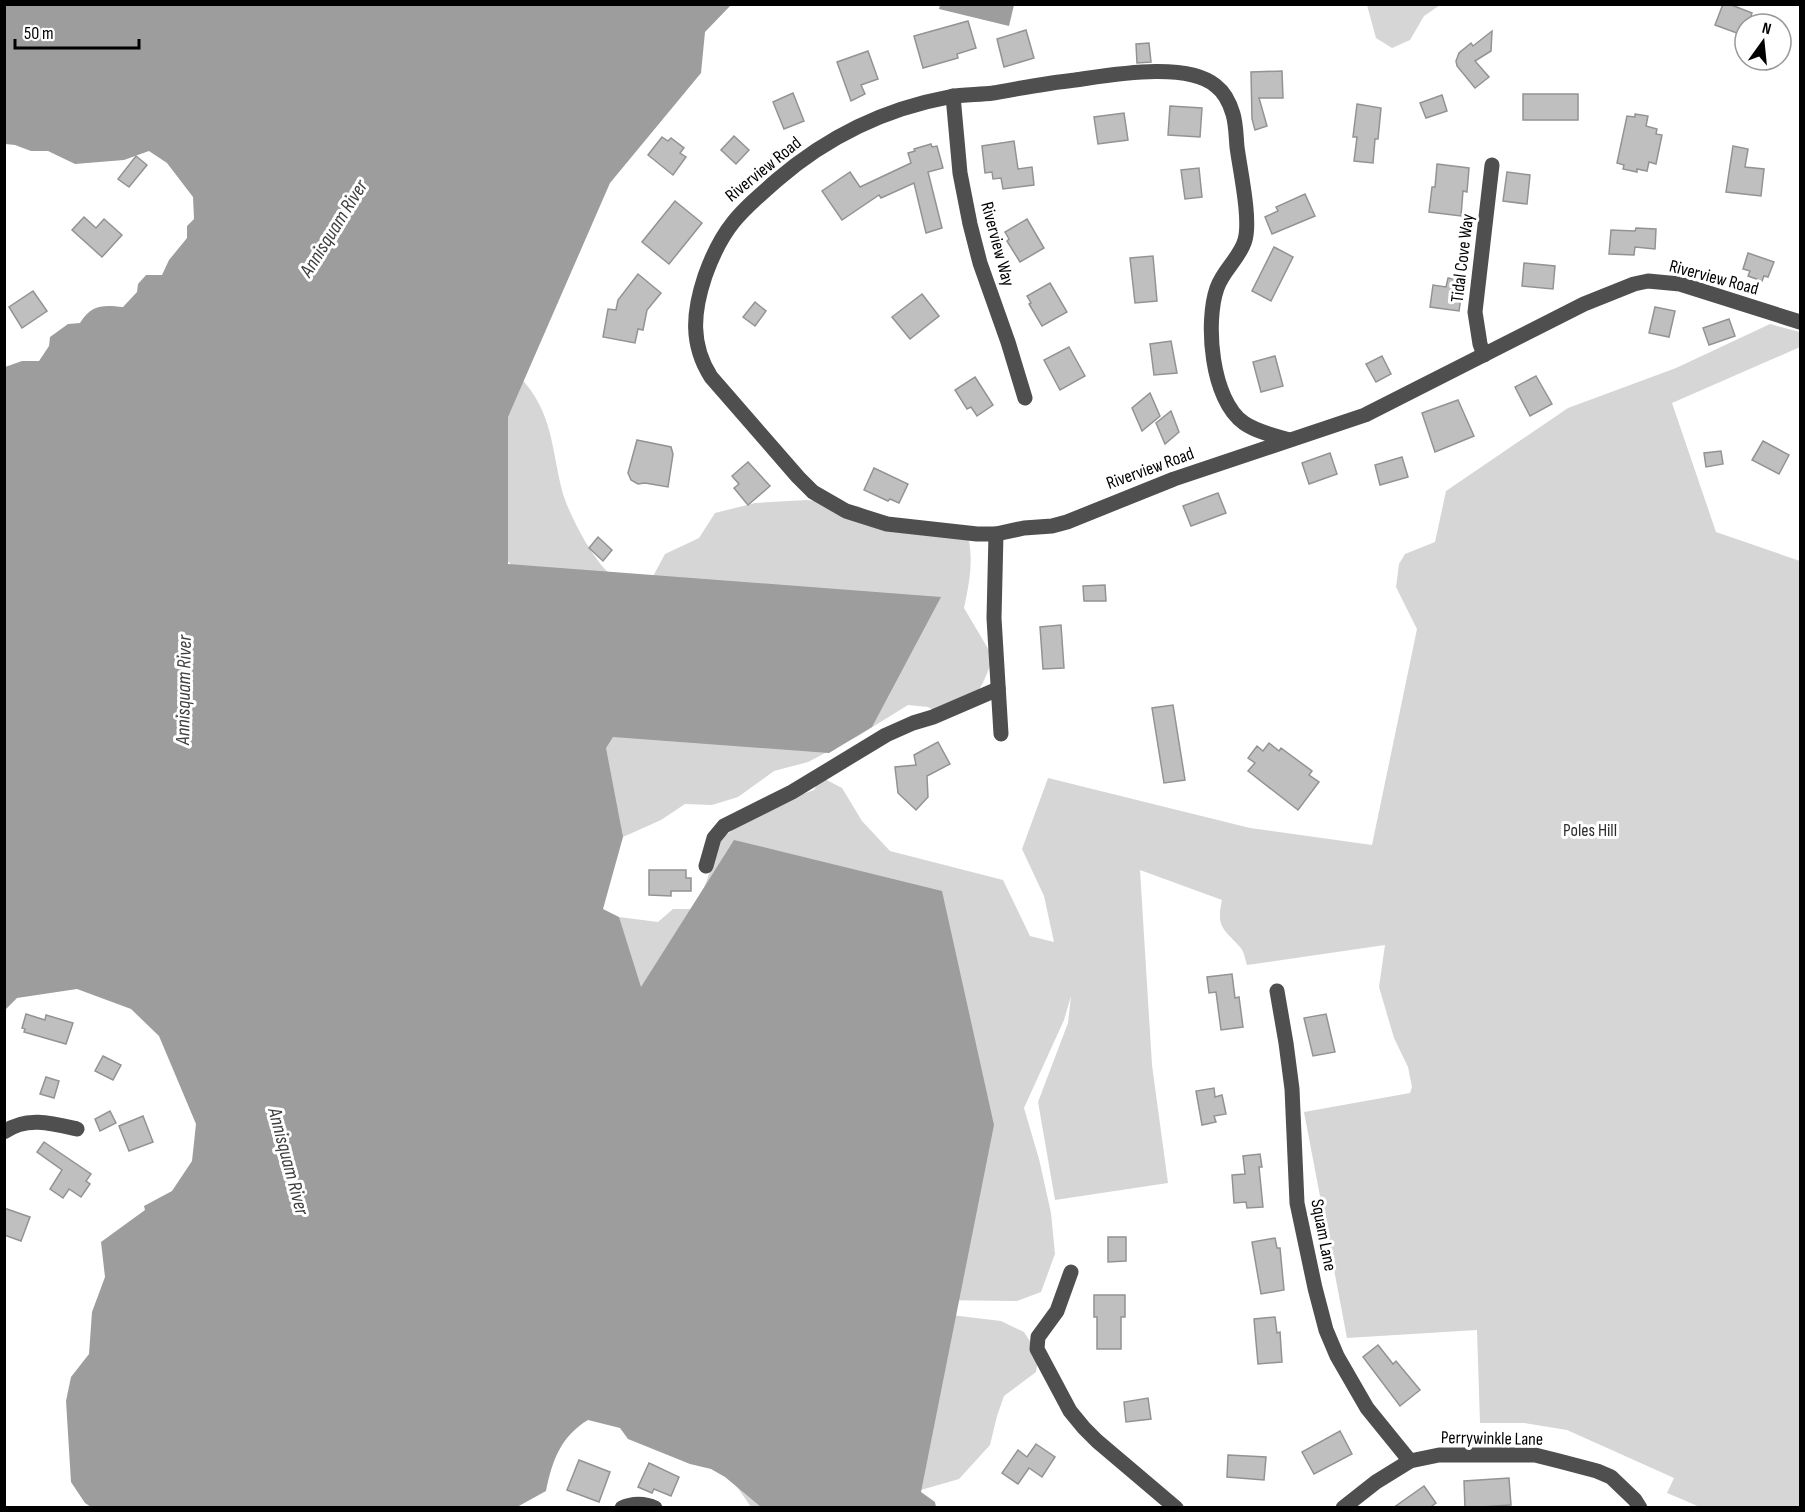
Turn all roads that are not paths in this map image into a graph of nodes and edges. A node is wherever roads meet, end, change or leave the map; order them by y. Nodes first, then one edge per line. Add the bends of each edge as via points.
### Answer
1 (953, 96) junction
2 (1492, 165) dead end
3 (1800, 322) edge
4 (1484, 355) junction
5 (1025, 398) dead end
6 (1290, 440) junction
7 (996, 534) junction
8 (998, 689) junction
9 (1001, 734) dead end
10 (706, 866) dead end
11 (1277, 991) dead end
12 (77, 1130) dead end
13 (4, 1132) edge
14 (1071, 1272) dead end
15 (1410, 1461) junction
16 (1640, 1507) edge
17 (621, 1508) edge
18 (655, 1508) edge
19 (1176, 1508) edge
20 (1343, 1508) edge

1 - 5 street, Riverview Way via 960,173 970,224
1 - 6 street, Riverview Road via 1163,72 1187,72 1217,86 1235,122 1246,226 1238,256 1216,289 1211,315 1214,360 1232,411 1254,428
1 - 7 street, Riverview Road via 897,110 849,131 793,166 733,219 699,295 696,344 711,377 813,492 846,511 887,525
2 - 4 street, Tidal Cove Way via 1475,312
3 - 4 street, Riverview Road via 1680,284 1648,281 1584,304
4 - 6 street, Riverview Road via 1365,415
6 - 7 street, Riverview Road via 1174,479 1067,522
7 - 8 street via 994,618
8 - 9 street
8 - 10 street via 886,735 792,792 724,826 714,838
11 - 15 street, Squam Lane via 1292,1089 1295,1186 1326,1330 1367,1408
12 - 13 street via 27,1122
14 - 19 street via 1057,1311 1038,1336 1037,1348 1066,1405 1084,1428
15 - 16 street, Perrywinkle Lane via 1439,1455 1535,1455 1611,1477
15 - 20 street, Perrywinkle Lane
17 - 18 street via 632,1504

